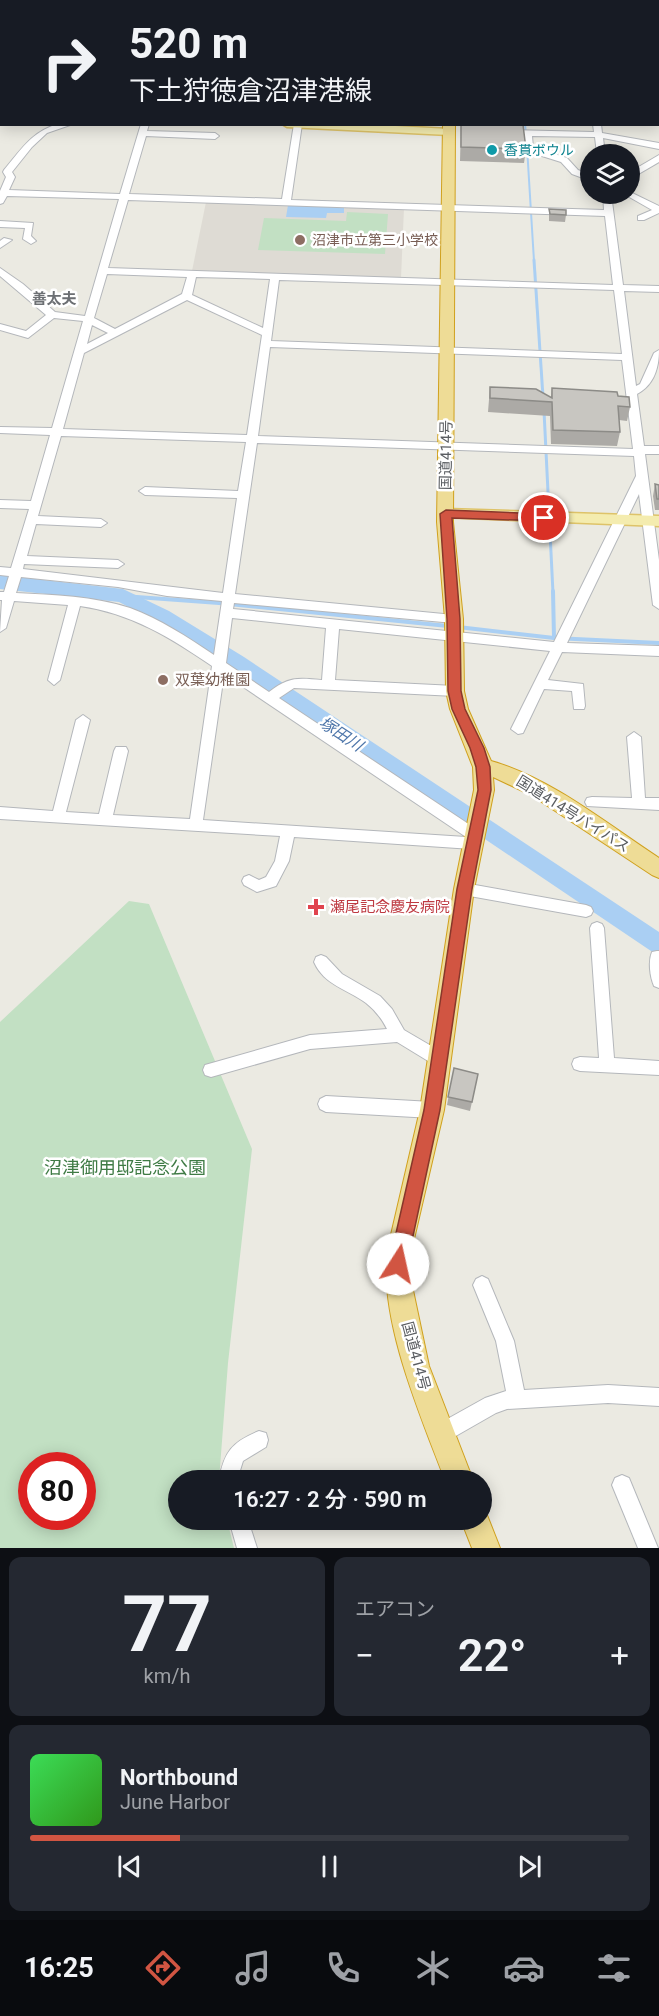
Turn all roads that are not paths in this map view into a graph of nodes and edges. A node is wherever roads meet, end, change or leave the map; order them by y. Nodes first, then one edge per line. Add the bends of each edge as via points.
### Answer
1 (62, 126) edge
2 (298, 126) edge
3 (329, 126) edge
4 (551, 126) edge
5 (597, 126) edge
6 (144, 129) edge
7 (454, 130) edge
8 (496, 133) edge
9 (528, 134) junction
10 (541, 134) junction
11 (599, 135) junction
12 (215, 136) dead end
13 (600, 144) edge
14 (659, 146) edge
15 (659, 158) edge
16 (640, 168) edge
17 (4, 171) edge
18 (640, 173) edge
19 (580, 174) edge
20 (649, 176) dead end
21 (3, 193) edge
22 (124, 197) junction
23 (640, 200) edge
24 (286, 202) junction
25 (608, 204) edge
26 (448, 207) junction
27 (609, 213) junction
28 (641, 218) dead end
29 (0, 224) edge
30 (31, 241) dead end
31 (103, 271) junction
32 (1, 273) edge
33 (192, 274) junction
34 (275, 277) junction
35 (447, 282) junction
36 (618, 288) junction
37 (659, 290) edge
38 (187, 296) junction
39 (52, 315) junction
40 (88, 319) junction
41 (0, 327) edge
42 (117, 334) junction
43 (266, 339) junction
44 (447, 350) junction
45 (79, 352) junction
46 (659, 353) edge
47 (627, 357) junction
48 (632, 392) junction
49 (0, 430) edge
50 (57, 432) junction
51 (252, 439) junction
52 (447, 446) junction
53 (659, 450) edge
54 (640, 452) junction
55 (642, 476) junction
56 (145, 491) dead end
57 (245, 495) junction
58 (0, 504) edge
59 (36, 505) junction
60 (446, 514) junction
61 (32, 520) junction
62 (621, 520) junction
63 (653, 521) edge
64 (101, 523) dead end
65 (118, 564) dead end
66 (18, 569) junction
67 (0, 571) edge
68 (7, 595) edge
69 (229, 598) junction
70 (75, 603) junction
71 (659, 605) edge
72 (227, 613) junction
73 (333, 623) junction
74 (454, 627) junction
75 (0, 628) edge
76 (559, 647) junction
77 (659, 651) edge
78 (219, 662) junction
79 (54, 680) dead end
80 (328, 684) junction
81 (540, 684) junction
82 (455, 691) junction
83 (272, 697) junction
84 (579, 706) dead end
85 (83, 720) dead end
86 (518, 729) dead end
87 (634, 737) dead end
88 (121, 751) dead end
89 (483, 767) junction
90 (592, 802) dead end
91 (639, 803) junction
92 (659, 804) edge
93 (0, 813) edge
94 (58, 817) junction
95 (105, 819) junction
96 (196, 824) junction
97 (288, 830) junction
98 (474, 832) junction
99 (659, 869) edge
100 (249, 881) dead end
101 (464, 889) junction
102 (586, 911) dead end
103 (597, 928) dead end
104 (657, 957) dead end
105 (321, 962) dead end
106 (659, 981) edge
107 (399, 1035) junction
108 (439, 1059) junction
109 (580, 1064) dead end
110 (607, 1066) junction
111 (659, 1068) edge
112 (211, 1070) dead end
113 (326, 1104) dead end
114 (432, 1110) junction
115 (482, 1285) dead end
116 (659, 1397) edge
117 (517, 1400) junction
118 (440, 1434) junction
119 (259, 1440) dead end
120 (231, 1470) edge
121 (455, 1470) edge
122 (622, 1485) dead end
123 (242, 1530) edge
124 (479, 1530) edge
125 (247, 1548) edge
126 (486, 1548) edge
127 (648, 1548) edge

1 - 17 street via 44,131
2 - 24 street
3 - 7 main road
4 - 10 street
5 - 11 street
6 - 12 street
6 - 22 street
7 - 26 highway, 国道414号
8 - 9 street
9 - 10 street
9 - 19 street via 529,149 564,160
10 - 11 street
11 - 13 street
11 - 14 street
15 - 16 street
17 - 21 street via 11,177
18 - 20 street
21 - 22 street
22 - 24 street
22 - 31 street
23 - 28 street via 659,210
24 - 26 street
25 - 27 street
26 - 27 street
26 - 35 highway, 国道414号
27 - 36 street
29 - 30 street via 30,225 26,237
31 - 33 street
31 - 40 street
32 - 39 street
33 - 34 street
33 - 38 street
34 - 35 street
34 - 43 street
35 - 36 street
35 - 44 highway, 国道414号
36 - 37 street
36 - 47 street
38 - 42 street
38 - 43 street
39 - 40 street
39 - 41 street via 28,334
40 - 42 street
40 - 45 street
42 - 45 street
43 - 44 street
43 - 51 street
44 - 47 street
44 - 52 highway, 国道414号
45 - 50 street
46 - 48 street via 644,386
47 - 48 street
48 - 54 street
49 - 50 street
50 - 51 street
50 - 59 street
51 - 52 street
51 - 57 street
52 - 54 street
52 - 60 highway, 国道414号
53 - 54 street
54 - 55 street
55 - 62 street
55 - 63 street
56 - 57 street
57 - 69 street
58 - 59 street
59 - 61 street
60 - 62 main road
60 - 74 highway, 国道414号
61 - 64 street
61 - 66 street
62 - 63 main road
62 - 76 street
63 - 71 street
65 - 66 street
66 - 67 street
66 - 68 street
66 - 69 street
68 - 70 street
68 - 75 street
69 - 72 street
69 - 74 street
70 - 78 street via 122,610 178,636
70 - 79 street
72 - 73 street
72 - 78 street
73 - 74 street
73 - 80 street
74 - 76 street
74 - 82 highway, 国道414号
76 - 77 street
76 - 81 street
78 - 83 street
78 - 96 street
80 - 82 street
80 - 83 street via 293,683
81 - 84 street via 578,687
81 - 86 street
82 - 89 highway, 国道414号
83 - 98 street
85 - 94 street
87 - 91 street
88 - 95 street
89 - 98 highway, 国道414号 via 484,790
89 - 99 highway, 国道414号バイパス via 509,774 538,789
90 - 91 street
91 - 92 street
93 - 94 street
94 - 95 street
95 - 96 street
96 - 97 street
97 - 98 street
97 - 100 street via 282,861 271,882 257,886
98 - 101 highway, 国道414号
101 - 102 street
101 - 108 highway, 国道414号
103 - 110 street
104 - 106 street
105 - 107 street via 327,973 371,998 388,1014
107 - 108 street
107 - 112 street via 310,1042
108 - 114 highway, 国道414号
109 - 110 street
110 - 111 street
113 - 114 street
114 - 118 highway, 国道414号 via 397,1276 416,1366
115 - 117 street via 505,1341
116 - 117 street via 608,1394
117 - 118 street via 492,1405
118 - 121 highway, 国道414号
119 - 120 street via 241,1448
122 - 127 street
123 - 125 street
124 - 126 highway

